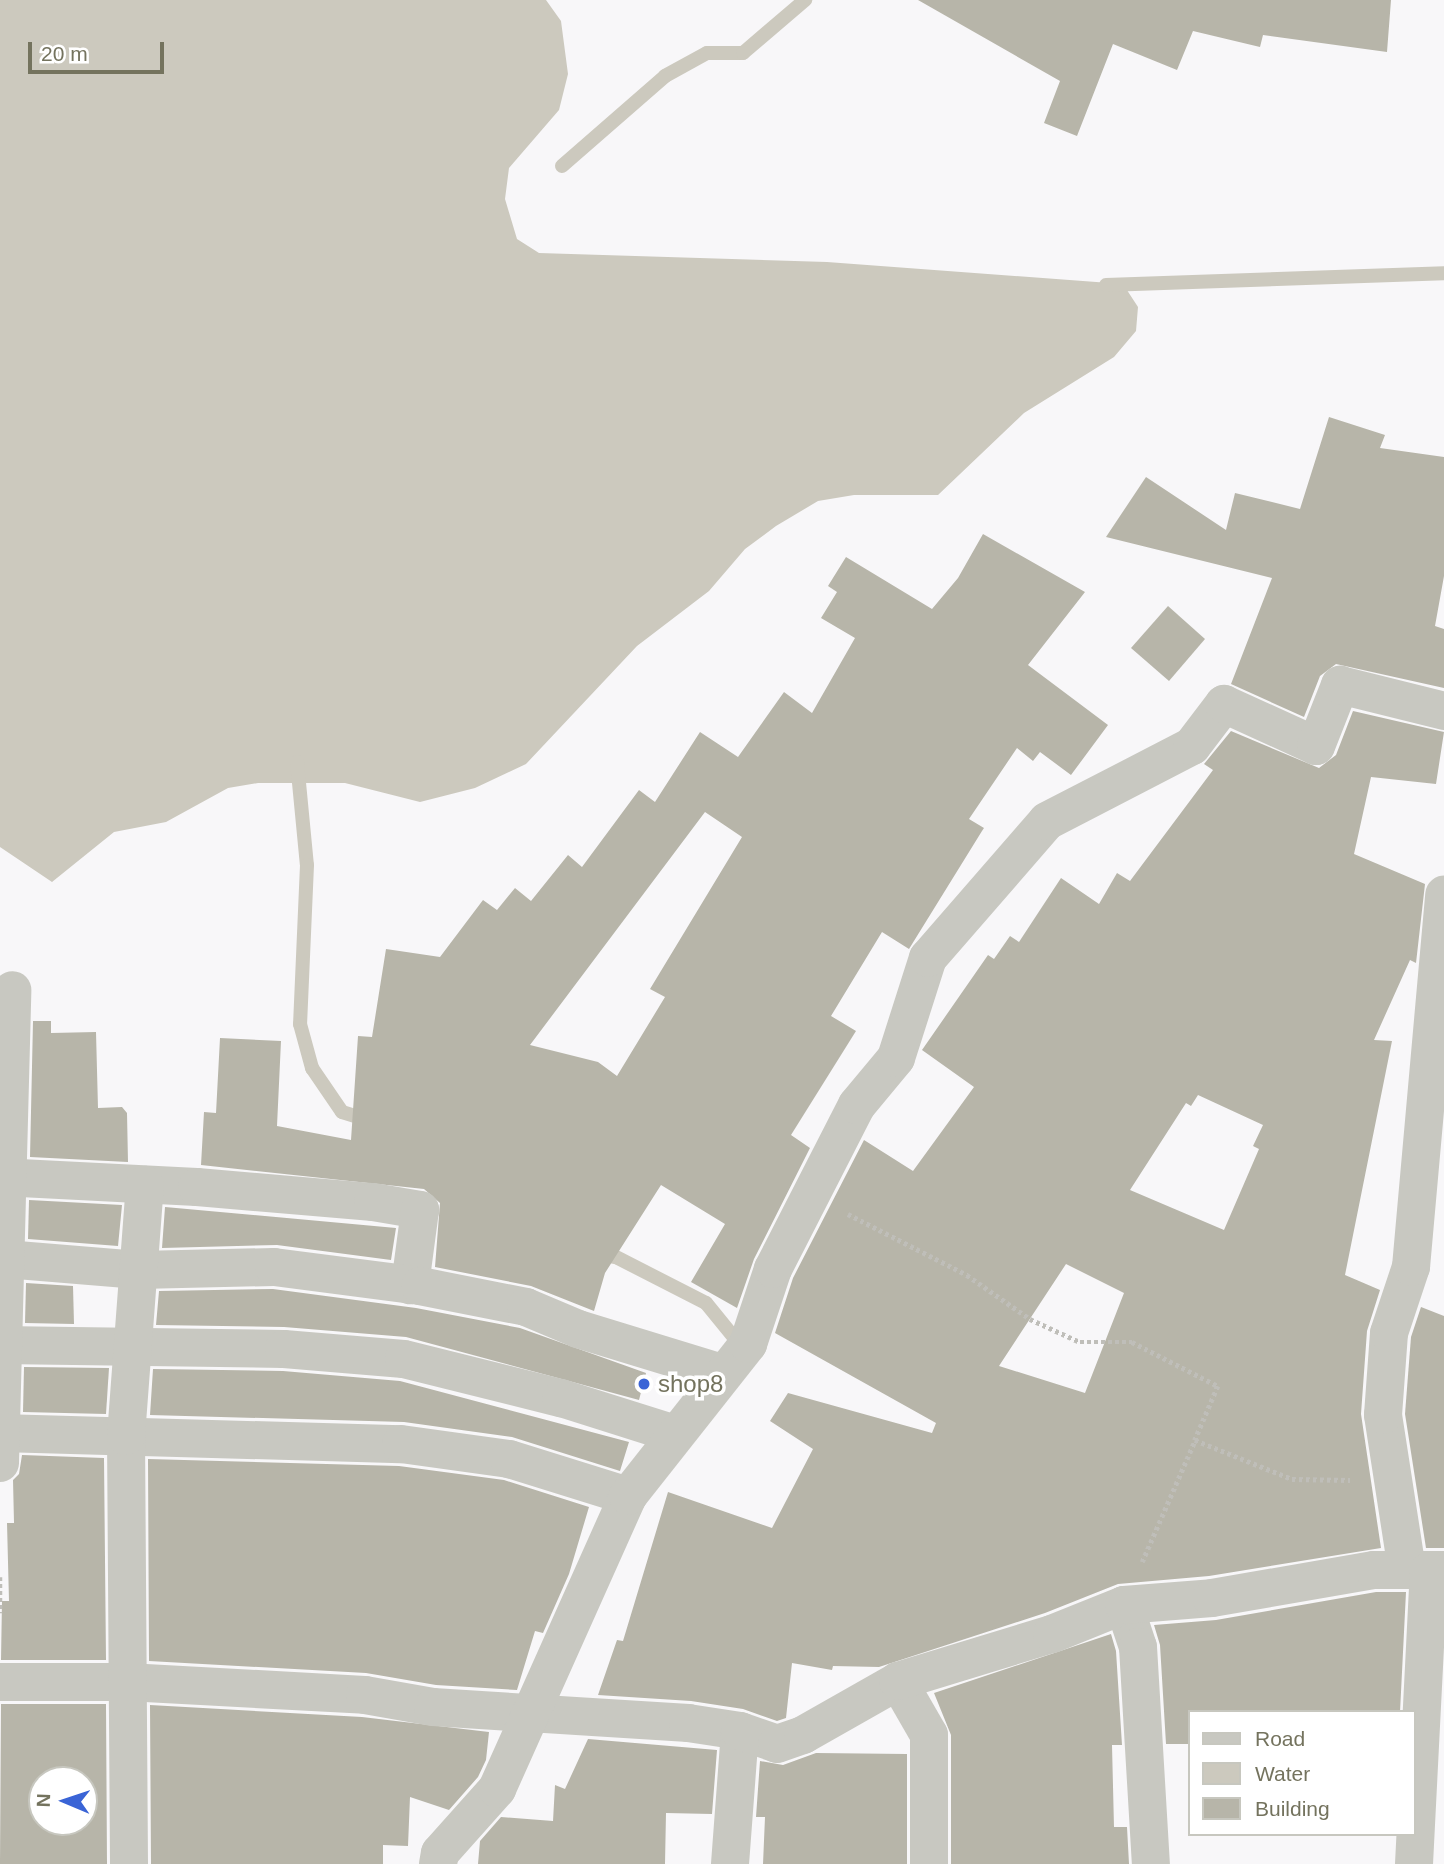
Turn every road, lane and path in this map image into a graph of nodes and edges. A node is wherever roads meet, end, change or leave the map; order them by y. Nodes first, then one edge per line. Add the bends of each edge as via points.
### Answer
1 (1444, 711) edge
2 (1444, 894) edge
3 (12, 990) dead end
4 (4, 1177) edge
5 (145, 1185) junction
6 (813, 1195) junction
7 (5, 1259) junction
8 (139, 1270) junction
9 (411, 1285) junction
10 (1, 1345) edge
11 (133, 1349) junction
12 (722, 1373) junction
13 (0, 1433) edge
14 (675, 1434) junction
15 (126, 1436) junction
16 (1195, 1440) junction
17 (0, 1463) edge
18 (1393, 1480) junction
19 (628, 1496) junction
20 (1427, 1570) edge
21 (0, 1577) edge
22 (1124, 1605) junction
23 (0, 1613) edge
24 (898, 1681) junction
25 (0, 1682) edge
26 (127, 1682) junction
27 (533, 1716) junction
28 (740, 1731) junction
29 (129, 1864) edge
30 (438, 1864) edge
31 (730, 1864) edge
32 (929, 1864) edge
33 (1151, 1864) edge
34 (1415, 1864) edge

1 - 6 street via 1340,685 1316,746 1224,704 1192,746 1047,821 928,958 896,1058 857,1105
2 - 18 street via 1410,1267 1389,1333 1383,1415
3 - 4 street
4 - 5 street
4 - 7 street
5 - 8 street
5 - 9 street via 373,1202 420,1210
6 - 12 street via 773,1269 748,1344
6 - 16 path via 967,1275 1030,1319 1080,1342 1132,1342 1218,1386
7 - 8 street
7 - 10 street
8 - 9 street via 274,1267
8 - 11 street
9 - 12 street via 526,1307 578,1329
10 - 11 street
10 - 13 street
11 - 14 street via 284,1349 404,1359 561,1398
11 - 15 street
12 - 14 street
13 - 15 street
13 - 17 street
14 - 19 street
15 - 19 street via 401,1444 509,1460
15 - 26 street
16 - 18 path via 1292,1479
16 - 22 path
18 - 20 street
19 - 27 street
20 - 22 street via 1374,1570 1212,1598
20 - 34 street
21 - 23 path
22 - 24 street via 1052,1634
22 - 33 street via 1138,1647
24 - 28 street via 803,1735 777,1744
24 - 32 street via 929,1735
25 - 26 street
26 - 27 street via 365,1695
26 - 29 street
27 - 28 street via 688,1723
27 - 30 street via 497,1790 440,1853
28 - 31 street

